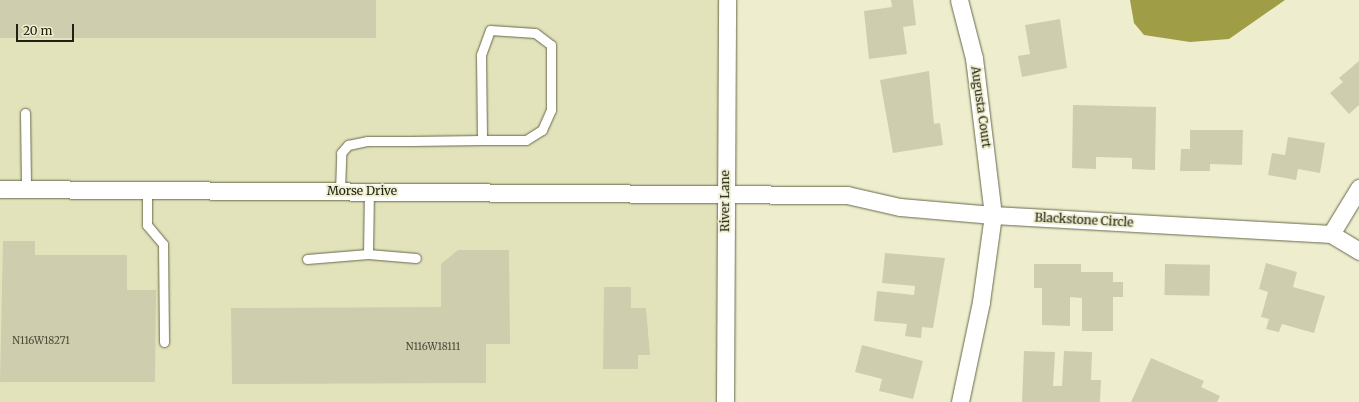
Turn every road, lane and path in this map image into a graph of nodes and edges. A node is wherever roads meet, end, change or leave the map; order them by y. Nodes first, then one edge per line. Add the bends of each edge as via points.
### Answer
1 (727, 0) edge
2 (959, 0) edge
3 (25, 113) dead end
4 (482, 140) junction
5 (1359, 188) edge
6 (0, 189) edge
7 (26, 189) junction
8 (147, 190) junction
9 (340, 191) junction
10 (369, 191) junction
11 (725, 192) junction
12 (993, 215) junction
13 (1331, 234) junction
14 (1359, 251) edge
15 (368, 254) junction
16 (416, 258) dead end
17 (308, 259) dead end
18 (164, 342) dead end
19 (725, 402) edge
20 (960, 402) edge

1 - 11 street, River Lane
2 - 12 street, Augusta Court via 974,58
3 - 7 lane
4 - 4 lane via 526,140 542,130 551,110 551,45 535,33 490,30 481,55
4 - 9 lane via 367,141 348,145 341,153
5 - 13 street
6 - 7 street, Morse Drive
7 - 8 street, Morse Drive
8 - 9 street, Morse Drive
8 - 18 lane via 147,225 163,244
9 - 10 street, Morse Drive
10 - 11 street, Morse Drive
10 - 15 lane
11 - 12 street, Morse Drive via 847,195 900,207
11 - 19 street, River Lane
12 - 13 street, Blackstone Circle
12 - 20 street via 981,302
13 - 14 street, Blackstone Circle
15 - 16 lane
15 - 17 lane

